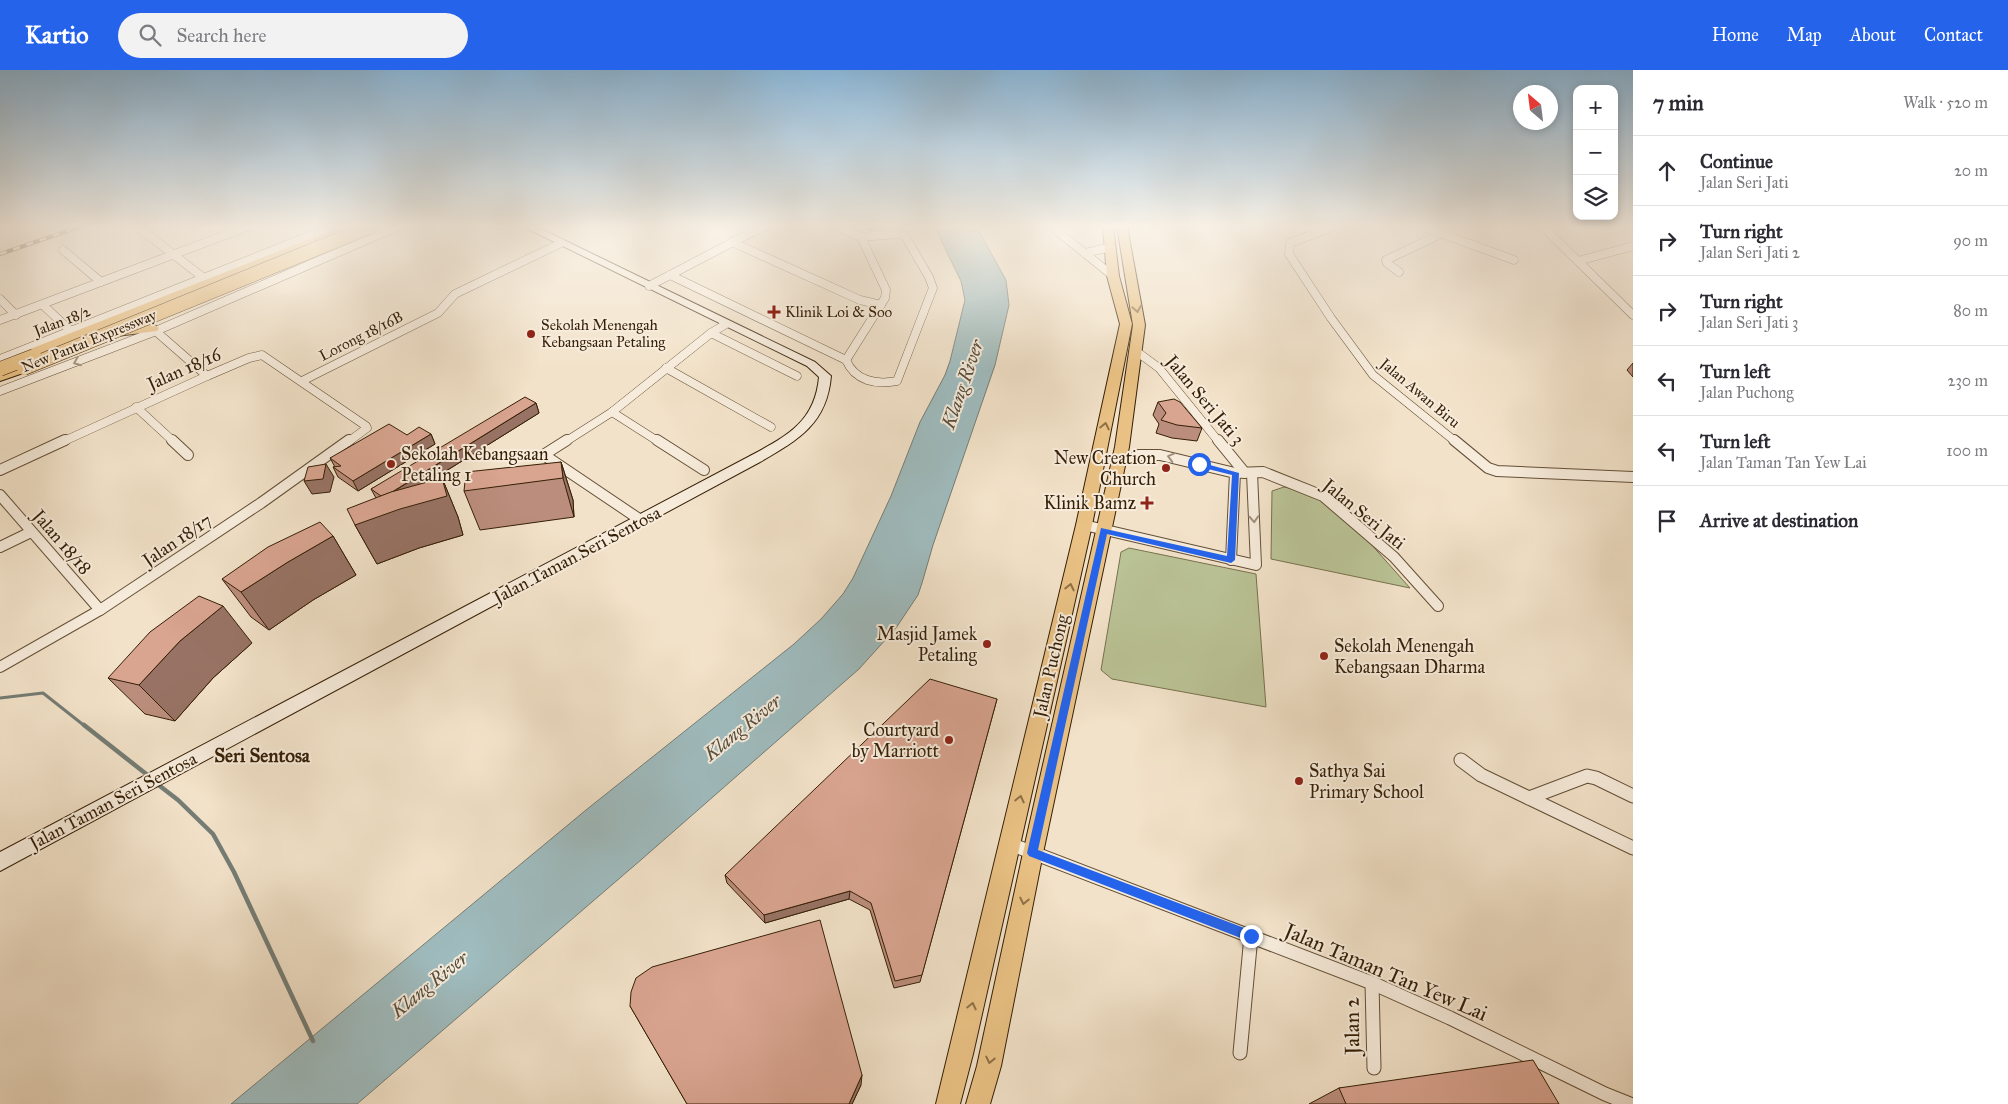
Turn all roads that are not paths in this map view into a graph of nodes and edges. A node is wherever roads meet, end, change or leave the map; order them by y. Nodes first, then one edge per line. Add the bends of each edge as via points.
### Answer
1 (92, 274) edge
2 (122, 274) edge
3 (199, 274) edge
4 (217, 274) edge
5 (240, 274) edge
6 (242, 274) edge
7 (254, 274) edge
8 (260, 274) edge
9 (274, 274) edge
10 (497, 274) edge
11 (625, 274) edge
12 (803, 274) edge
13 (879, 274) edge
14 (927, 274) edge
15 (1131, 274) edge
16 (1302, 274) edge
17 (1591, 274) edge
18 (670, 275) joint
19 (1113, 276) edge
20 (205, 279) junction
21 (101, 282) junction
22 (649, 286) junction
23 (184, 297) junction
24 (0, 299) edge
25 (43, 305) junction
26 (881, 305) junction
27 (1633, 305) edge
28 (1625, 308) junction
29 (16, 315) junction
30 (1633, 316) edge
31 (0, 320) edge
32 (147, 323) junction
33 (726, 324) junction
34 (711, 333) junction
35 (75, 334) junction
36 (1136, 352) junction
37 (846, 360) junction
38 (0, 362) edge
39 (666, 368) junction
40 (0, 369) edge
41 (207, 376) junction
42 (797, 376) dead end
43 (0, 378) edge
44 (302, 381) junction
45 (0, 391) edge
46 (136, 407) junction
47 (612, 412) junction
48 (771, 426) dead end
49 (366, 430) joint
50 (188, 455) dead end
51 (1137, 455) dead end
52 (0, 470) edge
53 (704, 470) dead end
54 (1244, 473) junction
55 (1633, 477) edge
56 (0, 495) edge
57 (642, 521) junction
58 (1084, 525) junction
59 (1104, 530) junction
60 (32, 532) junction
61 (0, 548) edge
62 (1231, 560) junction
63 (1438, 606) dead end
64 (100, 610) junction
65 (0, 667) edge
66 (1461, 760) dead end
67 (1633, 796) edge
68 (1529, 798) junction
69 (1010, 844) junction
70 (1633, 848) edge
71 (1032, 853) junction
72 (0, 862) edge
73 (1251, 936) junction
74 (1372, 982) junction
75 (1240, 1053) dead end
76 (1374, 1068) dead end
77 (1606, 1099) edge
78 (948, 1104) edge
79 (978, 1104) edge
80 (1630, 1104) edge

1 - 21 street
2 - 21 street
3 - 20 street
4 - 20 street, Jalan 18/2
5 - 23 highway, New Pantai Expressway
6 - 32 main road
7 - 43 highway, New Pantai Expressway, bridge
8 - 32 main road
9 - 32 street
10 - 44 street, Lorong 18/16B via 448,299 438,313
11 - 22 main road, Jalan Taman Seri Sentosa
12 - 26 street via 860,300
13 - 26 street via 886,290
14 - 37 street via 933,288 897,382 867,380 855,375 848,369
15 -> 36 main road, Jalan Puchong via 1140,325
16 - 55 street, Jalan Awan Biru via 1372,374 1491,470
17 - 28 street
18 - 22 street
18 - 37 street
58 -> 19 main road, Jalan Puchong via 1126,324
20 - 35 street, Jalan 18/2
21 - 25 street
22 - 33 main road, Jalan Taman Seri Sentosa
23 - 38 highway
23 - 40 highway, New Pantai Expressway, bridge
24 - 29 street
25 - 29 street
25 - 35 street
26 - 37 street
27 - 28 street
28 - 30 street
29 - 31 street
32 - 35 main road
32 - 41 street
32 - 43 main road
32 -> 45 street via 38,378
33 - 34 street
33 - 57 main road, Jalan Taman Seri Sentosa via 819,370 825,376 824,398 807,424 791,437
34 - 39 street
34 - 42 street
35 - 38 main road
36 - 54 street, Jalan Seri Jati 3 via 1159,368
36 - 59 main road, Jalan Puchong via 1122,447
39 - 47 street
39 - 48 street
41 - 44 street, Jalan 18/16 via 262,355
41 - 46 street, Jalan 18/16
44 - 49 street, Jalan 18/16 via 366,426
46 - 50 street
46 - 52 street, Jalan 18/16
47 - 53 street
47 - 57 street via 545,454
49 - 64 street, Jalan 18/17
54 -> 51 street, Jalan Seri Jati via 1160,455
54 - 62 street
54 -> 62 street via 1256,566
54 - 63 street, Jalan Seri Jati via 1263,472 1323,496 1394,557
56 - 60 street, Jalan 18/18
57 - 72 main road, Jalan Taman Seri Sentosa
58 - 59 street
69 -> 58 main road, Jalan Puchong
59 - 62 street
59 - 71 main road, Jalan Puchong
60 - 61 street
60 - 64 street, Jalan 18/18
64 - 65 street, Jalan 18/17
66 - 68 street via 1481,775
67 - 68 street via 1587,776
68 - 70 street
69 - 71 street, Jalan Taman Tan Yew Lai
78 -> 69 main road, Jalan Puchong
71 - 73 street, Jalan Taman Tan Yew Lai
71 -> 79 main road, Jalan Puchong via 989,1066
73 - 74 street, Jalan Taman Tan Yew Lai
73 - 75 street
74 - 76 street, Jalan 2
74 - 77 street, Jalan Taman Tan Yew Lai via 1450,1018
77 - 80 street, Jalan Taman Tan Yew Lai

